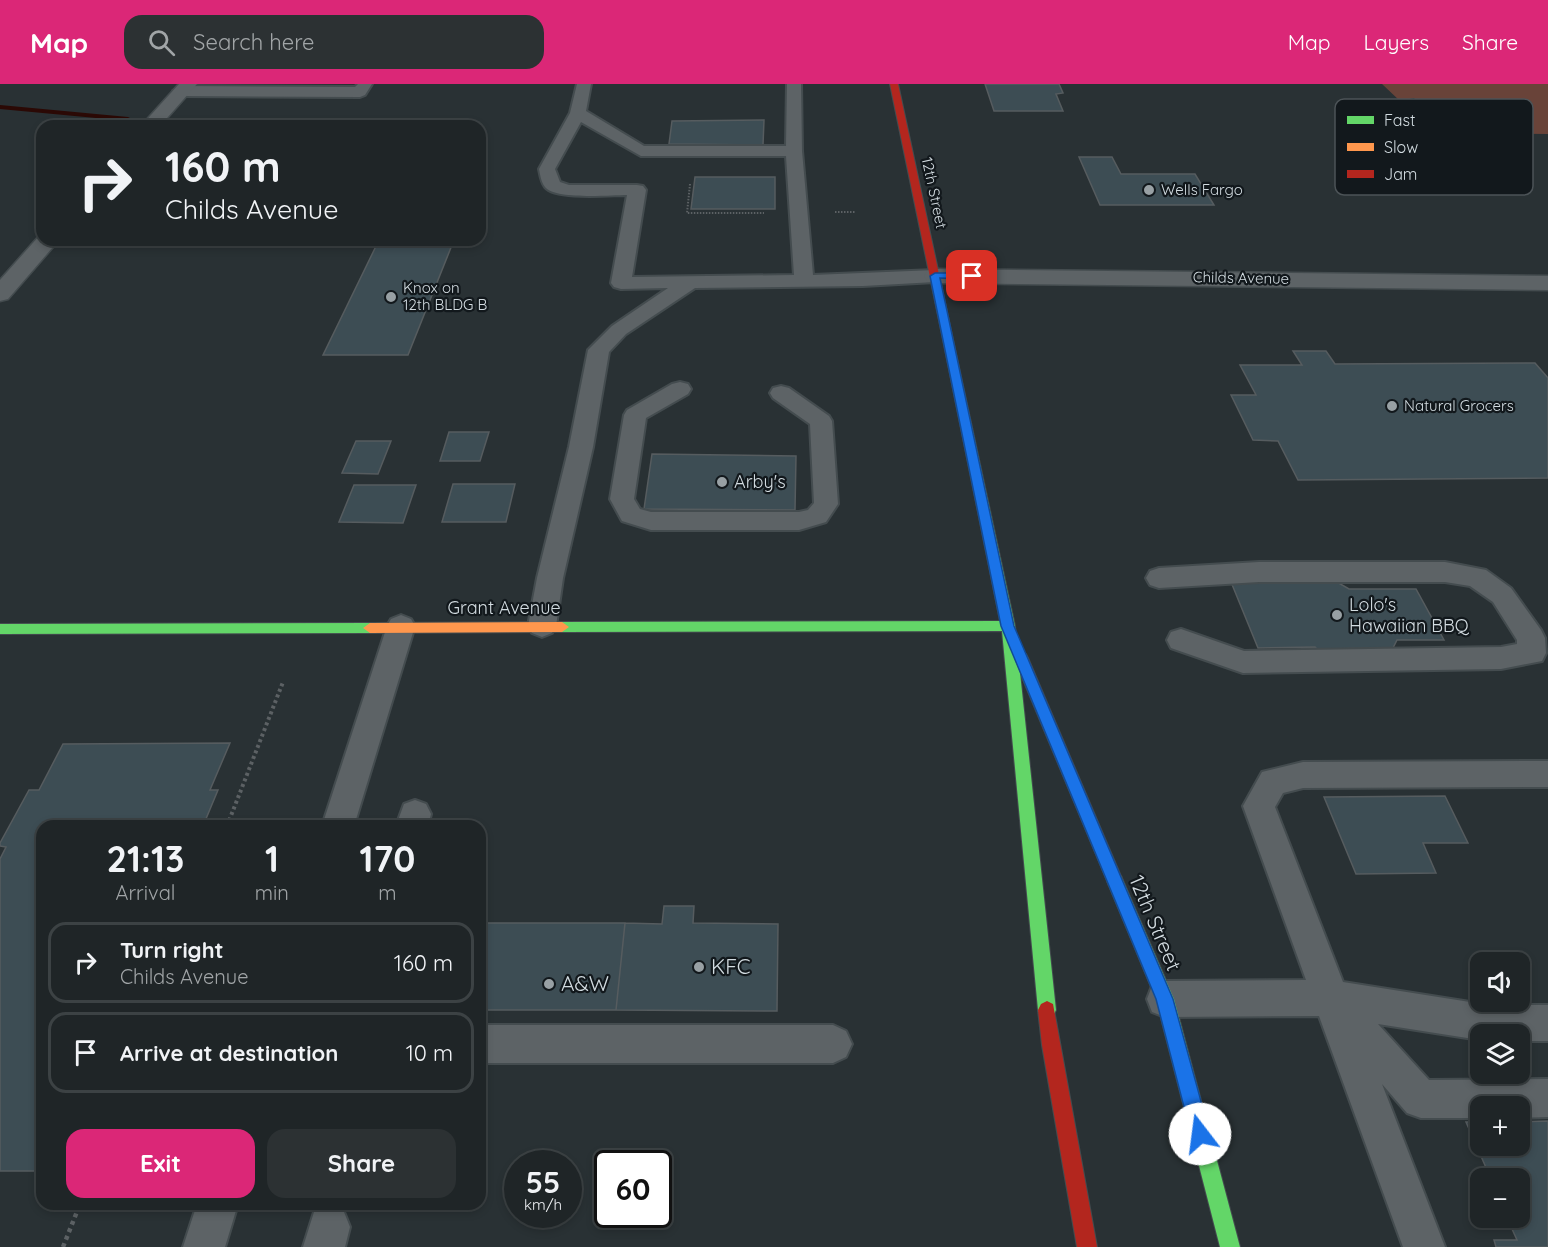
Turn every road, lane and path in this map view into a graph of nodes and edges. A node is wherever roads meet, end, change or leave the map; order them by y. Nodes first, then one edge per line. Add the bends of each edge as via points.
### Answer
1 (365, 84) edge
2 (584, 84) edge
3 (794, 84) edge
4 (894, 84) edge
5 (184, 88) edge
6 (578, 113) junction
7 (155, 120) edge
8 (608, 151) dead end
9 (641, 151) junction
10 (794, 151) junction
11 (690, 180) dead end
12 (768, 213) dead end
13 (43, 246) edge
14 (935, 276) junction
15 (804, 280) junction
16 (692, 282) junction
17 (1548, 283) edge
18 (0, 294) edge
19 (680, 389) dead end
20 (781, 393) dead end
21 (1159, 578) dead end
22 (1008, 626) junction
23 (402, 627) junction
24 (542, 627) junction
25 (0, 629) edge
26 (1181, 640) dead end
27 (283, 682) dead end
28 (1548, 774) edge
29 (229, 820) edge
30 (340, 820) edge
31 (1331, 998) junction
32 (1165, 999) junction
33 (1548, 1023) edge
34 (486, 1044) edge
35 (833, 1044) dead end
36 (1548, 1098) edge
37 (78, 1210) edge
38 (216, 1210) edge
39 (1426, 1243) edge
40 (63, 1247) edge
41 (204, 1247) edge
42 (1087, 1247) edge
43 (1230, 1247) edge

1 - 5 lane via 360,92
2 - 6 lane
3 - 10 lane
4 - 14 main road, 12th Street
5 - 7 street
6 - 9 lane
6 - 16 lane via 573,134 547,169 552,185 567,190 637,190 621,283
8 - 9 lane
9 - 10 lane
10 - 15 lane
11 - 12 path via 687,213
13 - 18 street
14 - 15 lane
14 - 17 street, Childs Avenue
14 - 22 main road, 12th Street
15 - 16 lane
16 - 24 lane via 619,330 599,350
19 - 20 lane via 635,415 622,499 631,515 662,521 800,521 817,516 826,504 820,421
21 - 26 lane via 1259,572 1445,572 1477,577 1503,595 1531,638 1532,653 1501,658 1243,662
22 - 24 main road, Grant Avenue
22 - 32 main road, 12th Street
22 - 42 main road, 12th Street via 1051,1045
23 - 24 main road, Grant Avenue
23 - 25 main road, Grant Avenue
23 - 30 lane
27 - 29 path
28 - 31 lane via 1303,776 1274,782 1260,806
31 - 32 lane
31 - 33 lane via 1489,1023
31 - 36 lane via 1421,1099
31 - 39 lane
32 - 43 main road, 12th Street
34 - 35 lane
37 - 40 path
38 - 41 lane

